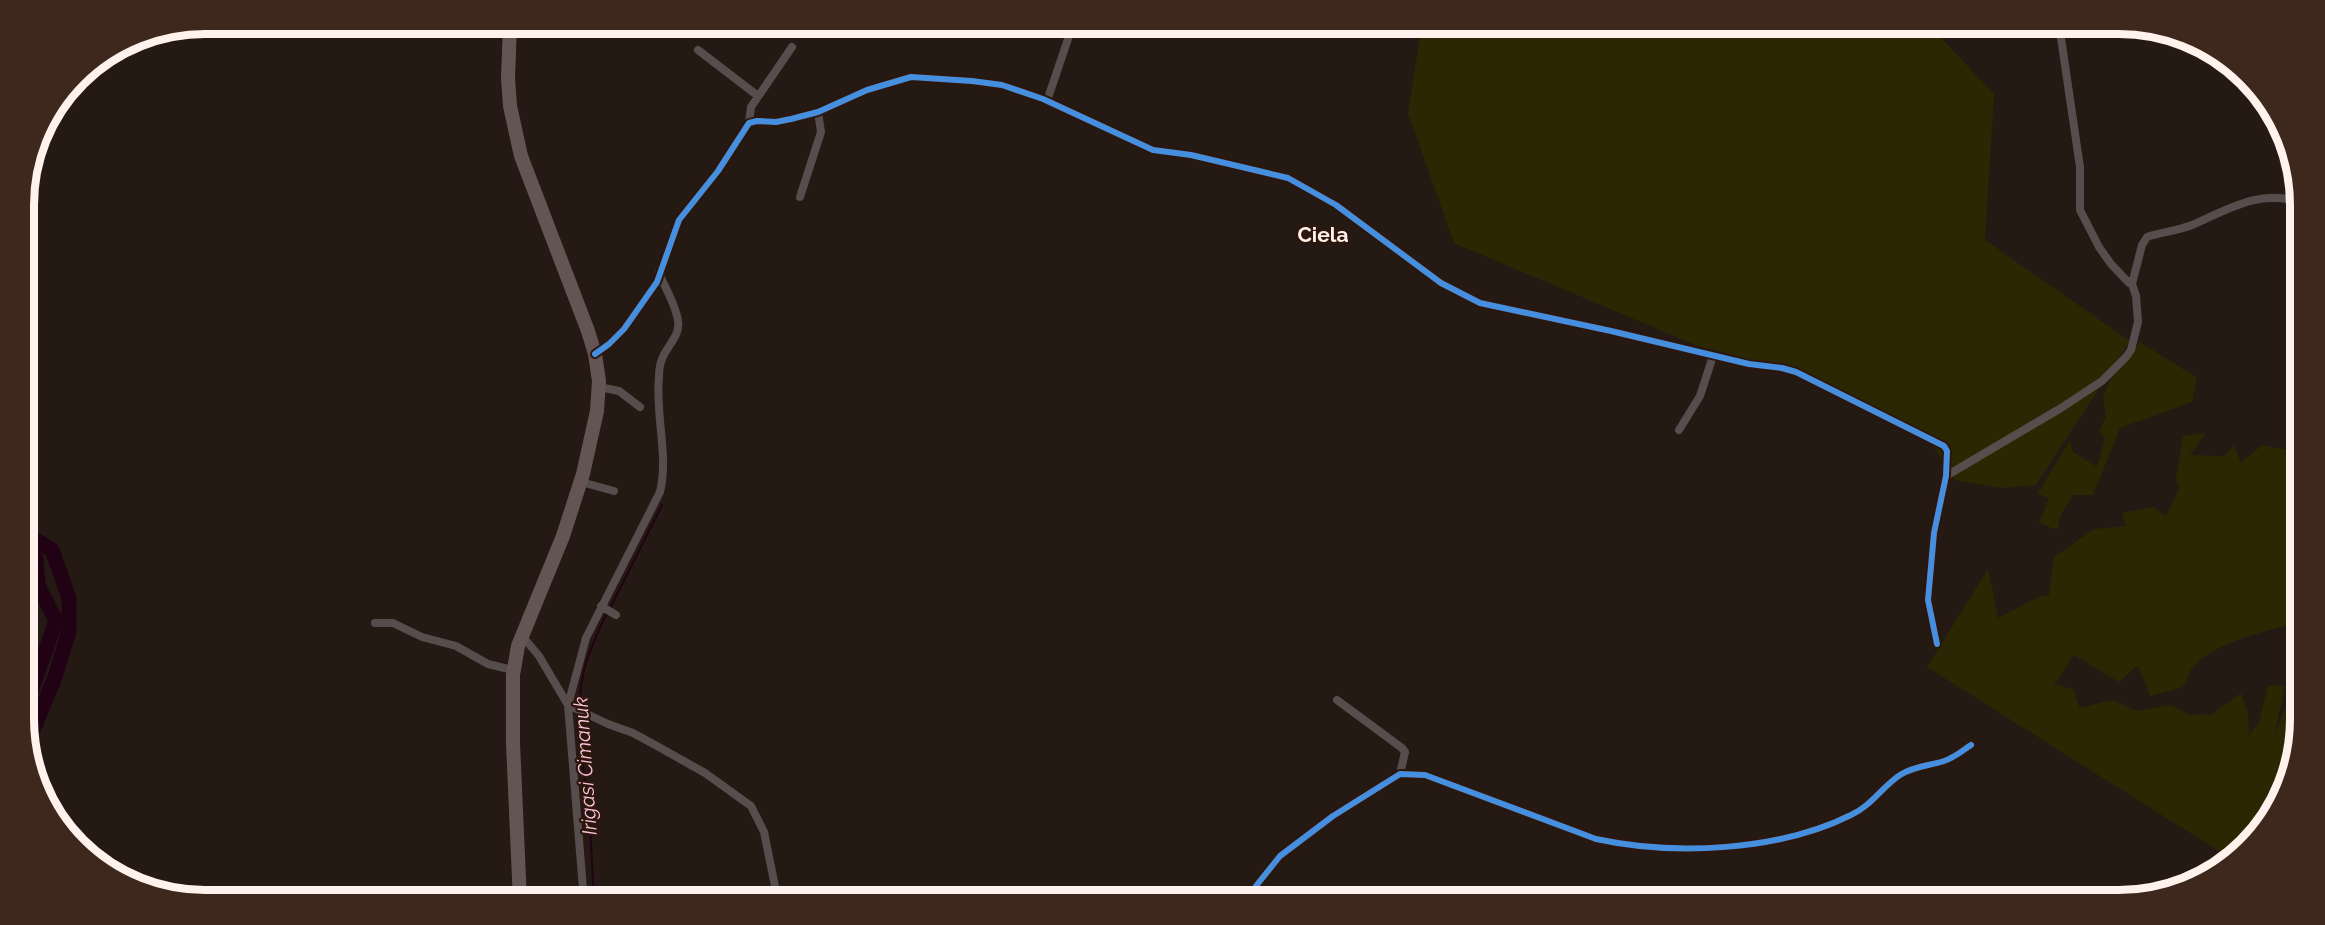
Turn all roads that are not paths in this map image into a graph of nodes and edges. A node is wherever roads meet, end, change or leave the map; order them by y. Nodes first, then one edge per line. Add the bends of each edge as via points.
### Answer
1 (2059, 34) edge
2 (510, 35) edge
3 (1071, 35) edge
4 (792, 47) dead end
5 (698, 50) dead end
6 (758, 96) junction
7 (1047, 101) junction
8 (818, 112) junction
9 (749, 123) junction
10 (800, 197) dead end
11 (2290, 200) edge
12 (658, 278) junction
13 (2132, 284) junction
14 (595, 354) junction
15 (1713, 356) junction
16 (599, 387) junction
17 (640, 407) dead end
18 (1679, 430) dead end
19 (1946, 476) junction
20 (580, 482) junction
21 (614, 490) dead end
22 (375, 623) dead end
23 (523, 637) junction
24 (1937, 644) dead end
25 (513, 670) junction
26 (1337, 700) dead end
27 (569, 705) junction
28 (1971, 745) dead end
29 (1400, 774) junction
30 (520, 890) edge
31 (583, 890) edge
32 (776, 890) edge
33 (1256, 890) edge

1 - 13 street via 2078,148 2080,210 2105,255
2 - 14 main road via 510,106 521,156
3 - 7 street
4 - 6 street
5 - 6 street
6 - 9 street via 749,111
7 - 8 street via 976,81 911,77
7 - 15 street via 1153,150 1191,155 1304,185 1441,283 1480,303
8 - 9 street via 776,122
8 - 10 street via 821,132
9 - 12 street via 724,163 679,220
11 - 13 street via 2267,197 2247,201 2192,225 2147,237
12 - 14 street via 624,329
12 - 27 street via 678,321 659,374 663,483 608,610 586,638
13 - 19 street via 2138,307 2136,336 2131,350 2112,373
14 - 16 main road
15 - 18 street via 1700,396
15 - 19 street via 1796,372 1901,423 1944,446
16 - 17 street via 617,390
16 - 20 main road
19 - 24 street via 1937,507 1928,600
20 - 21 street
20 - 23 main road
22 - 25 street via 393,623 422,637 456,646 488,664
23 - 25 main road
23 - 27 street
25 - 30 main road
26 - 29 street via 1402,748 1405,752
27 - 31 street
27 - 32 street via 633,733 705,773 751,806 764,832
28 - 29 street via 1944,761 1910,769 1854,814 1807,834 1708,849 1596,839 1425,775
29 - 33 street via 1333,816 1280,856

